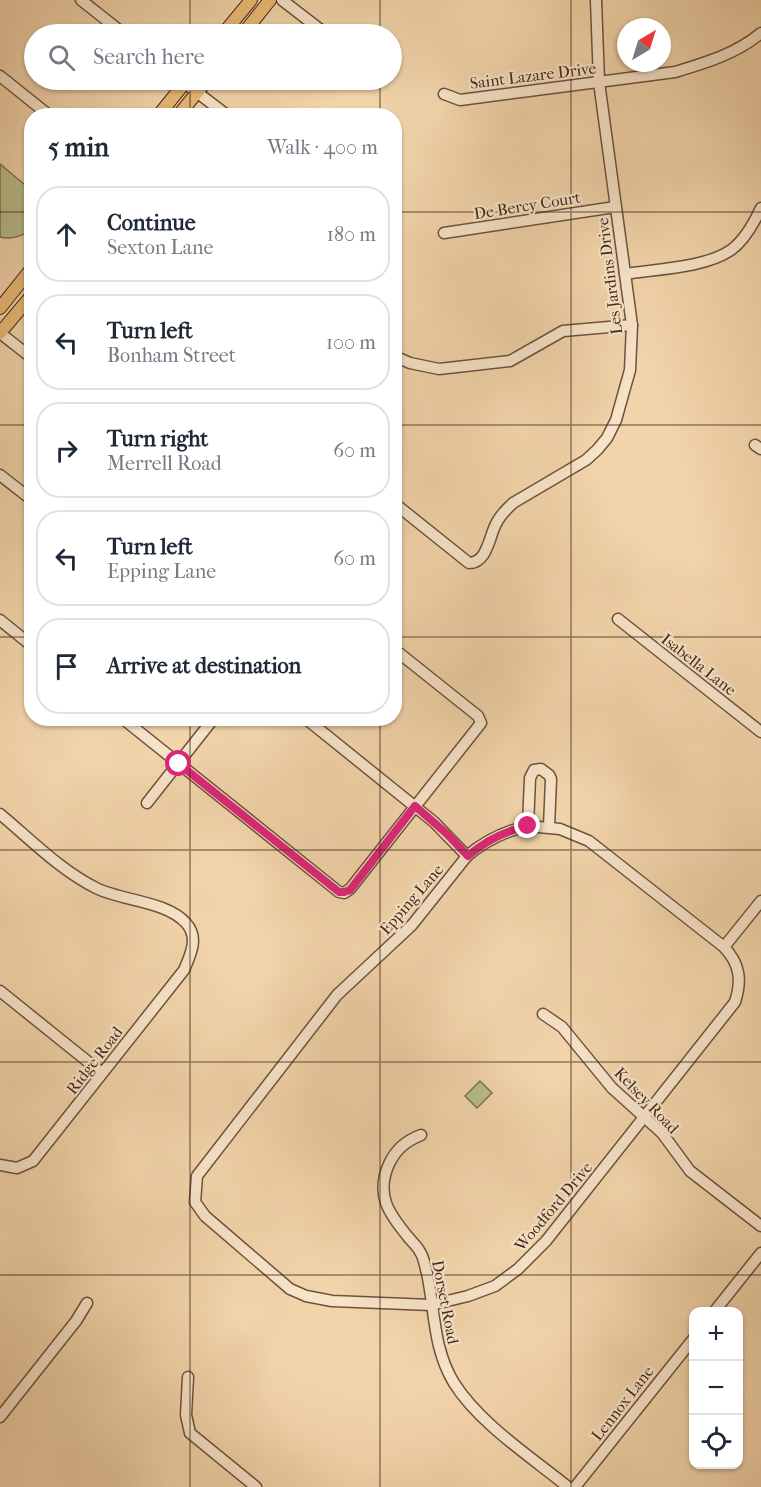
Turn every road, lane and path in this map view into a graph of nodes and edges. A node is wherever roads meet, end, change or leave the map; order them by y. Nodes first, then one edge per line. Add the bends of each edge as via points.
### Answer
1 (81, 0) edge
2 (251, 0) edge
3 (270, 0) edge
4 (282, 0) edge
5 (596, 0) edge
6 (111, 24) edge
7 (231, 24) edge
8 (251, 24) edge
9 (313, 24) edge
10 (761, 33) edge
11 (0, 76) edge
12 (598, 82) junction
13 (177, 90) edge
14 (197, 92) joint
15 (444, 94) dead end
16 (40, 108) edge
17 (164, 108) edge
18 (184, 108) edge
19 (218, 108) edge
20 (615, 207) junction
21 (761, 208) edge
22 (444, 233) dead end
23 (625, 274) junction
24 (24, 278) edge
25 (24, 304) edge
26 (0, 308) edge
27 (632, 325) junction
28 (0, 333) edge
29 (24, 352) edge
30 (402, 360) edge
31 (0, 475) edge
32 (24, 494) edge
33 (402, 509) edge
34 (618, 619) dead end
35 (0, 620) edge
36 (24, 639) edge
37 (402, 655) edge
38 (132, 726) edge
39 (208, 726) edge
40 (315, 726) edge
41 (761, 732) edge
42 (179, 764) junction
43 (147, 803) dead end
44 (415, 806) junction
45 (0, 814) edge
46 (528, 826) junction
47 (549, 827) junction
48 (468, 856) junction
49 (761, 901) edge
50 (724, 947) junction
51 (0, 991) edge
52 (543, 1014) dead end
53 (102, 1073) junction
54 (645, 1117) junction
55 (421, 1135) dead end
56 (0, 1166) edge
57 (205, 1166) joint
58 (761, 1226) edge
59 (761, 1253) edge
60 (87, 1303) dead end
61 (431, 1305) junction
62 (717, 1307) edge
63 (689, 1343) edge
64 (188, 1377) dead end
65 (0, 1417) edge
66 (256, 1487) edge
67 (568, 1487) edge
68 (575, 1487) edge

1 - 6 street
2 - 7 main road
3 - 8 main road
4 - 9 street
5 - 12 street, Les Jardins Drive
10 - 12 street, Saint Lazare Drive via 751,42 707,63 675,72
11 - 16 street
12 - 15 street, Saint Lazare Drive via 460,100
12 - 20 street, Les Jardins Drive
13 - 17 main road
14 - 18 main road
14 - 19 street
20 - 22 street, De Bercy Court
20 - 23 street, Les Jardins Drive
21 - 23 street via 742,239 718,257
23 - 27 street, Les Jardins Drive
24 - 26 main road
25 - 28 main road
27 - 30 street via 563,331 510,361 439,369
27 - 33 street, Les Jardins Drive via 630,370 607,438 586,460 513,503 497,522 482,559 469,563
28 - 29 street
31 - 32 street
34 - 41 street, Isabella Lane
35 - 36 street
37 - 44 street via 481,723
38 - 42 street
39 - 42 street
40 - 44 street
42 - 43 street
42 - 44 street via 339,892 350,890
44 - 48 street
45 - 53 street, Ridge Road via 94,887 165,909 187,924 193,935 184,970
46 - 47 street, Epping Lane
46 - 47 street via 530,778 534,770 541,769 546,770 551,780
46 - 48 street, Epping Lane via 503,832
47 - 50 street, Epping Lane via 590,841
48 - 57 street, Epping Lane via 412,925 337,995
49 - 50 street
50 - 54 street, Woodford Drive via 738,966 735,1002
51 - 53 street
52 - 54 street, Kelsey Road via 562,1027 612,1088
53 - 56 street, Ridge Road via 33,1161 17,1168
54 - 58 street, Kelsey Road via 662,1133 690,1172
54 - 61 street, Woodford Drive via 518,1269 495,1286
55 - 61 street, Dorset Road via 406,1141 394,1155 383,1187 391,1217 420,1252
57 - 61 street, Woodford Drive via 197,1176 195,1202 205,1216 290,1289 332,1301
59 - 62 street
60 - 65 street
61 - 67 street, Dorset Road via 445,1367 461,1393 476,1412
63 - 68 street, Lennox Lane
64 - 66 street via 186,1415 190,1433

